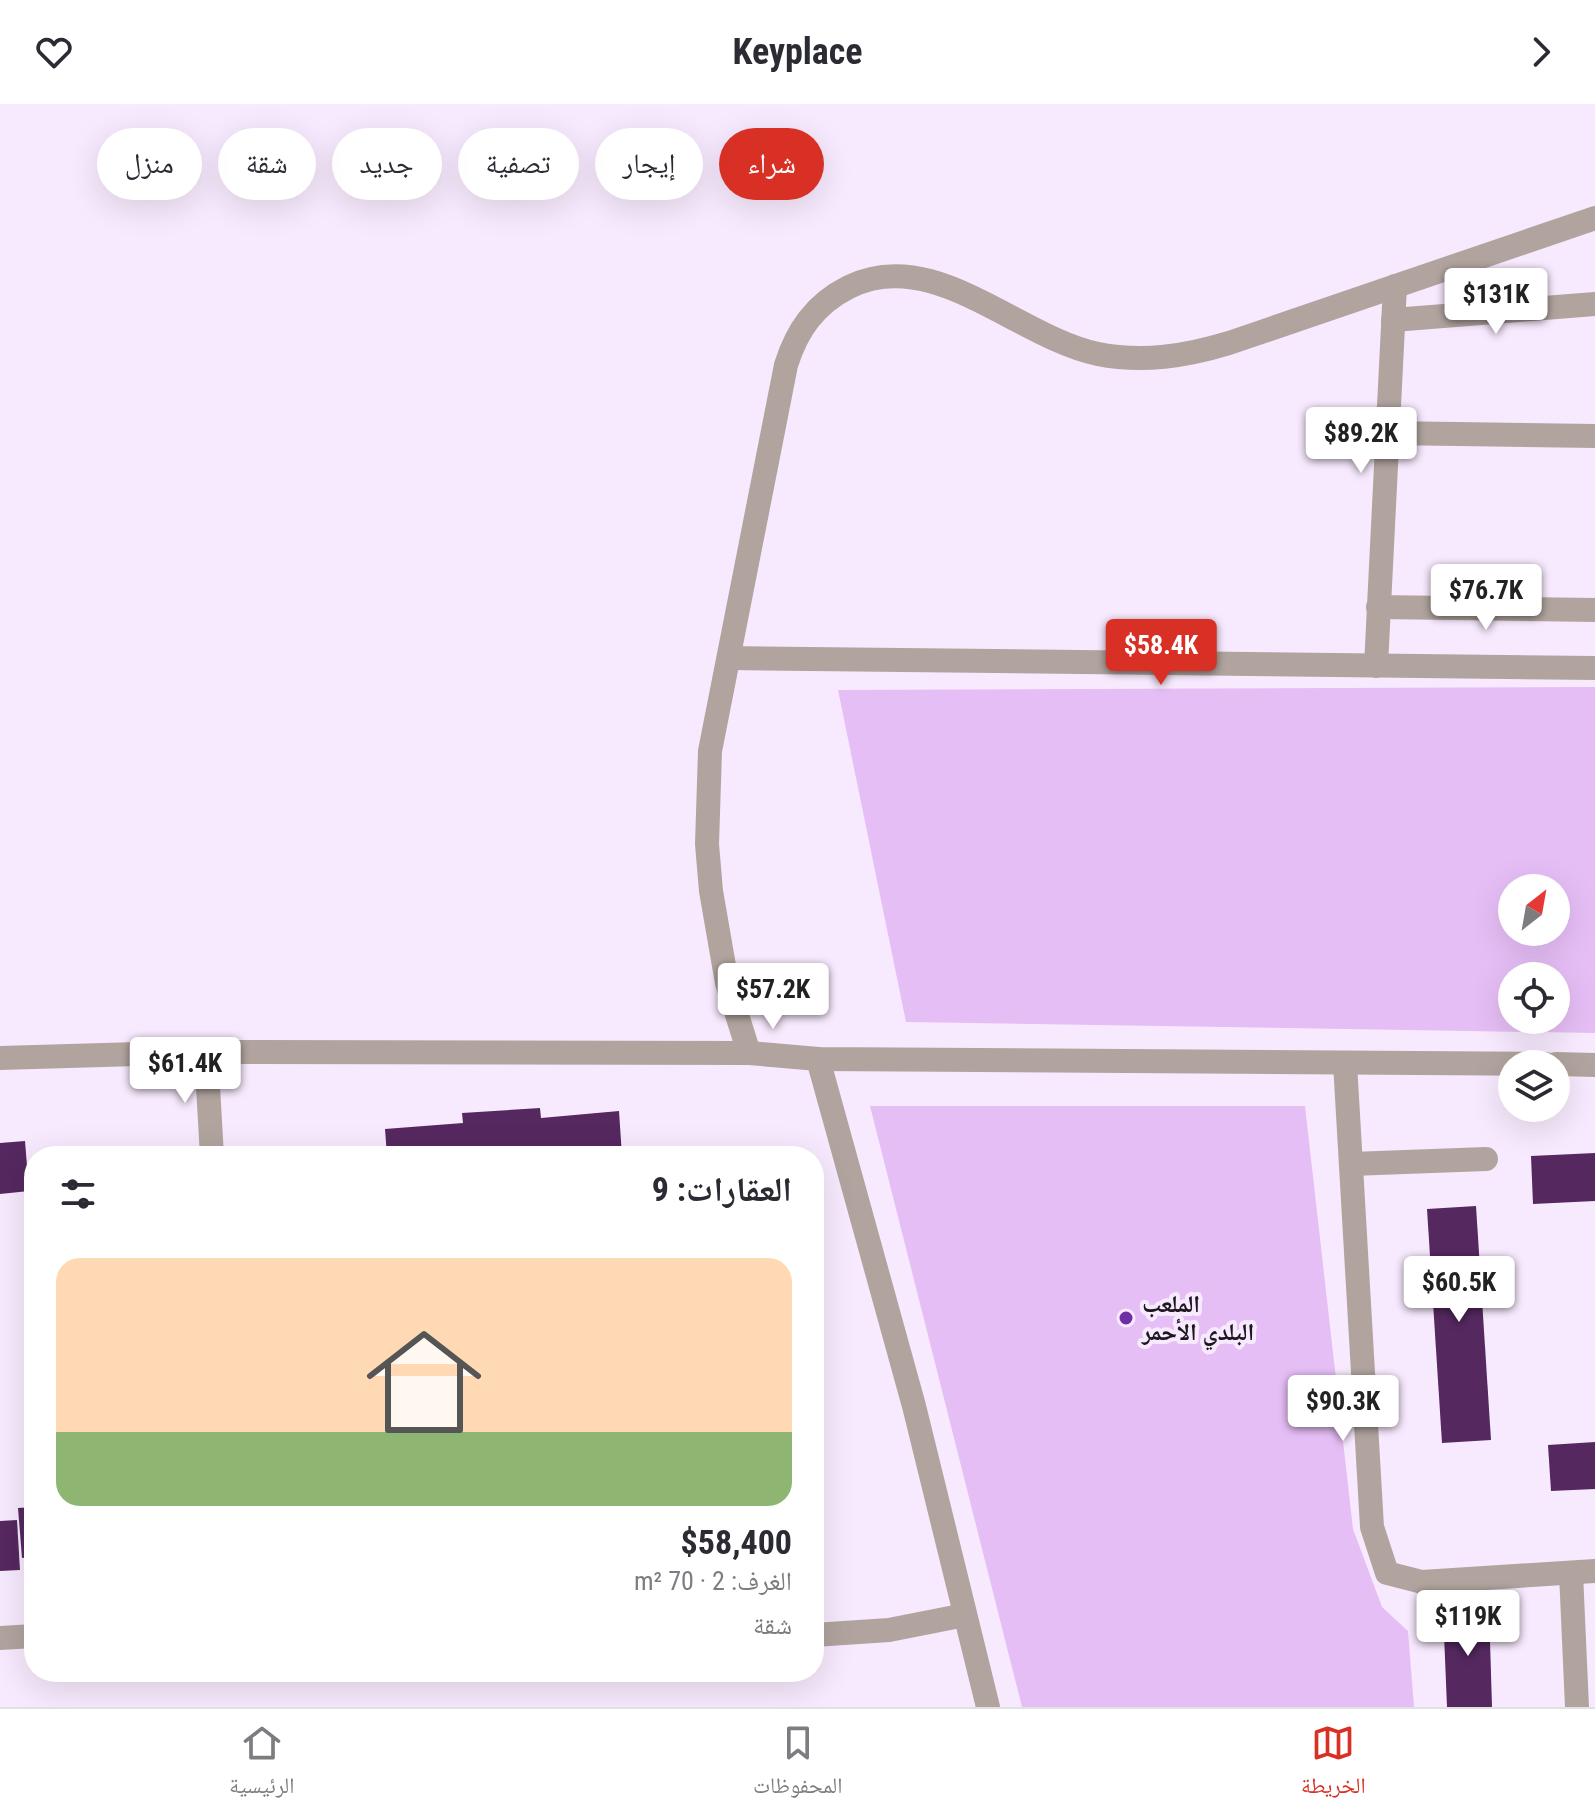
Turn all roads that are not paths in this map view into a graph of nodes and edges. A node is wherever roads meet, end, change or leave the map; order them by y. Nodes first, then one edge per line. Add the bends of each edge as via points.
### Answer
1 (1595, 218) edge
2 (1395, 286) junction
3 (1595, 304) edge
4 (1393, 320) junction
5 (1387, 433) junction
6 (1595, 436) edge
7 (1378, 607) junction
8 (1595, 610) edge
9 (729, 658) junction
10 (1376, 666) junction
11 (1595, 668) edge
12 (206, 1052) junction
13 (749, 1053) junction
14 (0, 1058) edge
15 (818, 1059) junction
16 (1345, 1063) junction
17 (1498, 1064) edge
18 (1570, 1064) edge
19 (1595, 1065) edge
20 (211, 1146) edge
21 (1486, 1159) dead end
22 (1351, 1164) junction
23 (1583, 1572) edge
24 (965, 1615) junction
25 (824, 1634) edge
26 (24, 1637) edge
27 (0, 1638) edge
28 (988, 1707) edge
29 (1577, 1707) edge

1 - 2 street
2 - 4 street
2 - 9 street via 1197,352 1131,358 1065,344 925,279 880,277 837,293 804,323 786,365
3 - 4 street
4 - 5 street
5 - 6 street
5 - 7 street
7 - 8 street
7 - 10 street
9 - 10 street
9 - 13 street via 710,751 707,844 727,983
10 - 11 street
12 - 13 street
12 - 14 street
12 - 20 street
13 - 15 street
15 - 16 street
15 - 24 street via 914,1406
16 - 17 street
16 - 22 street
18 - 19 street
21 - 22 street
22 - 23 street via 1372,1527 1387,1573 1422,1582
23 - 29 street
24 - 25 street via 889,1630
24 - 28 street
26 - 27 street

